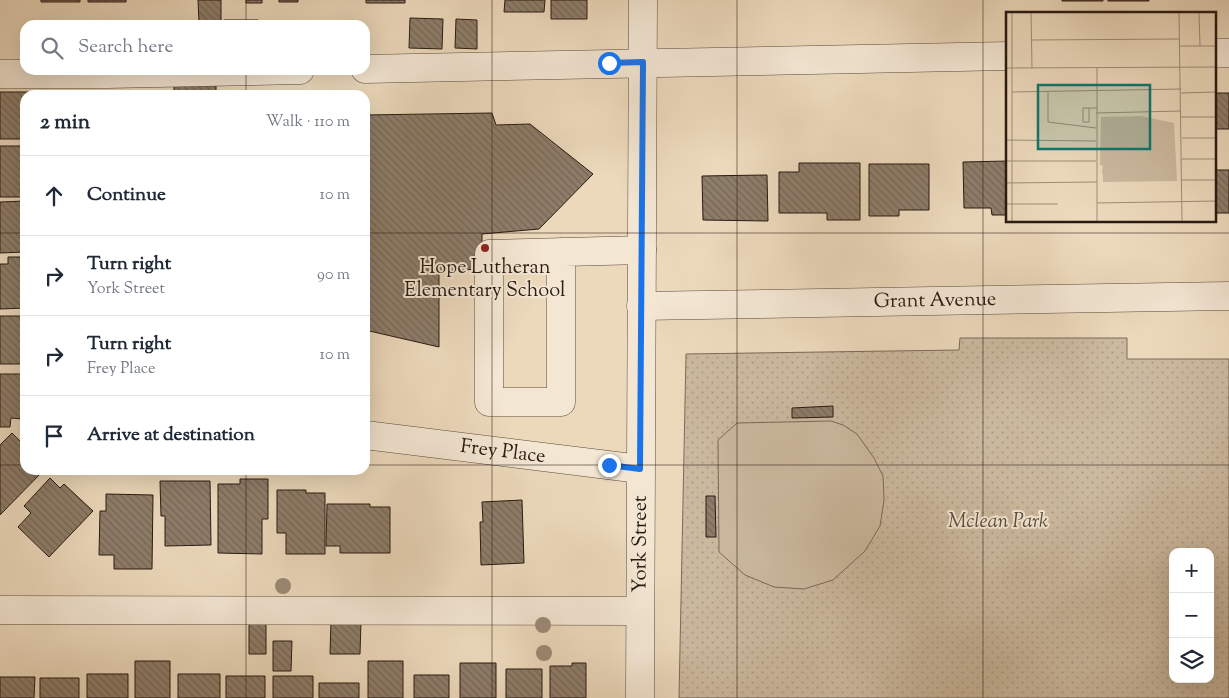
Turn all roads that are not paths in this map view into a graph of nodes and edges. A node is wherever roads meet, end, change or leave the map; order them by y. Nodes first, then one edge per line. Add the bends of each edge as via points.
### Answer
1 (643, 0) edge
2 (1216, 53) edge
3 (1229, 53) edge
4 (1006, 56) edge
5 (643, 62) junction
6 (370, 69) edge
7 (0, 74) edge
8 (236, 75) edge
9 (108, 85) edge
10 (642, 250) junction
11 (561, 252) junction
12 (1229, 296) edge
13 (641, 306) junction
14 (370, 436) edge
15 (640, 469) junction
16 (0, 610) edge
17 (639, 612) junction
18 (640, 698) edge

1 - 5 street, York Street
2 - 3 street
4 - 5 street
5 - 6 street
5 - 10 street, York Street
7 - 9 street
8 - 9 street
10 - 11 street
10 - 13 street, York Street
11 - 11 street via 561,402 489,402 489,254
12 - 13 street, Grant Avenue
13 - 15 street, York Street
14 - 15 street, Frey Place
15 - 17 street, York Street
16 - 17 street
17 - 18 street, York Street

